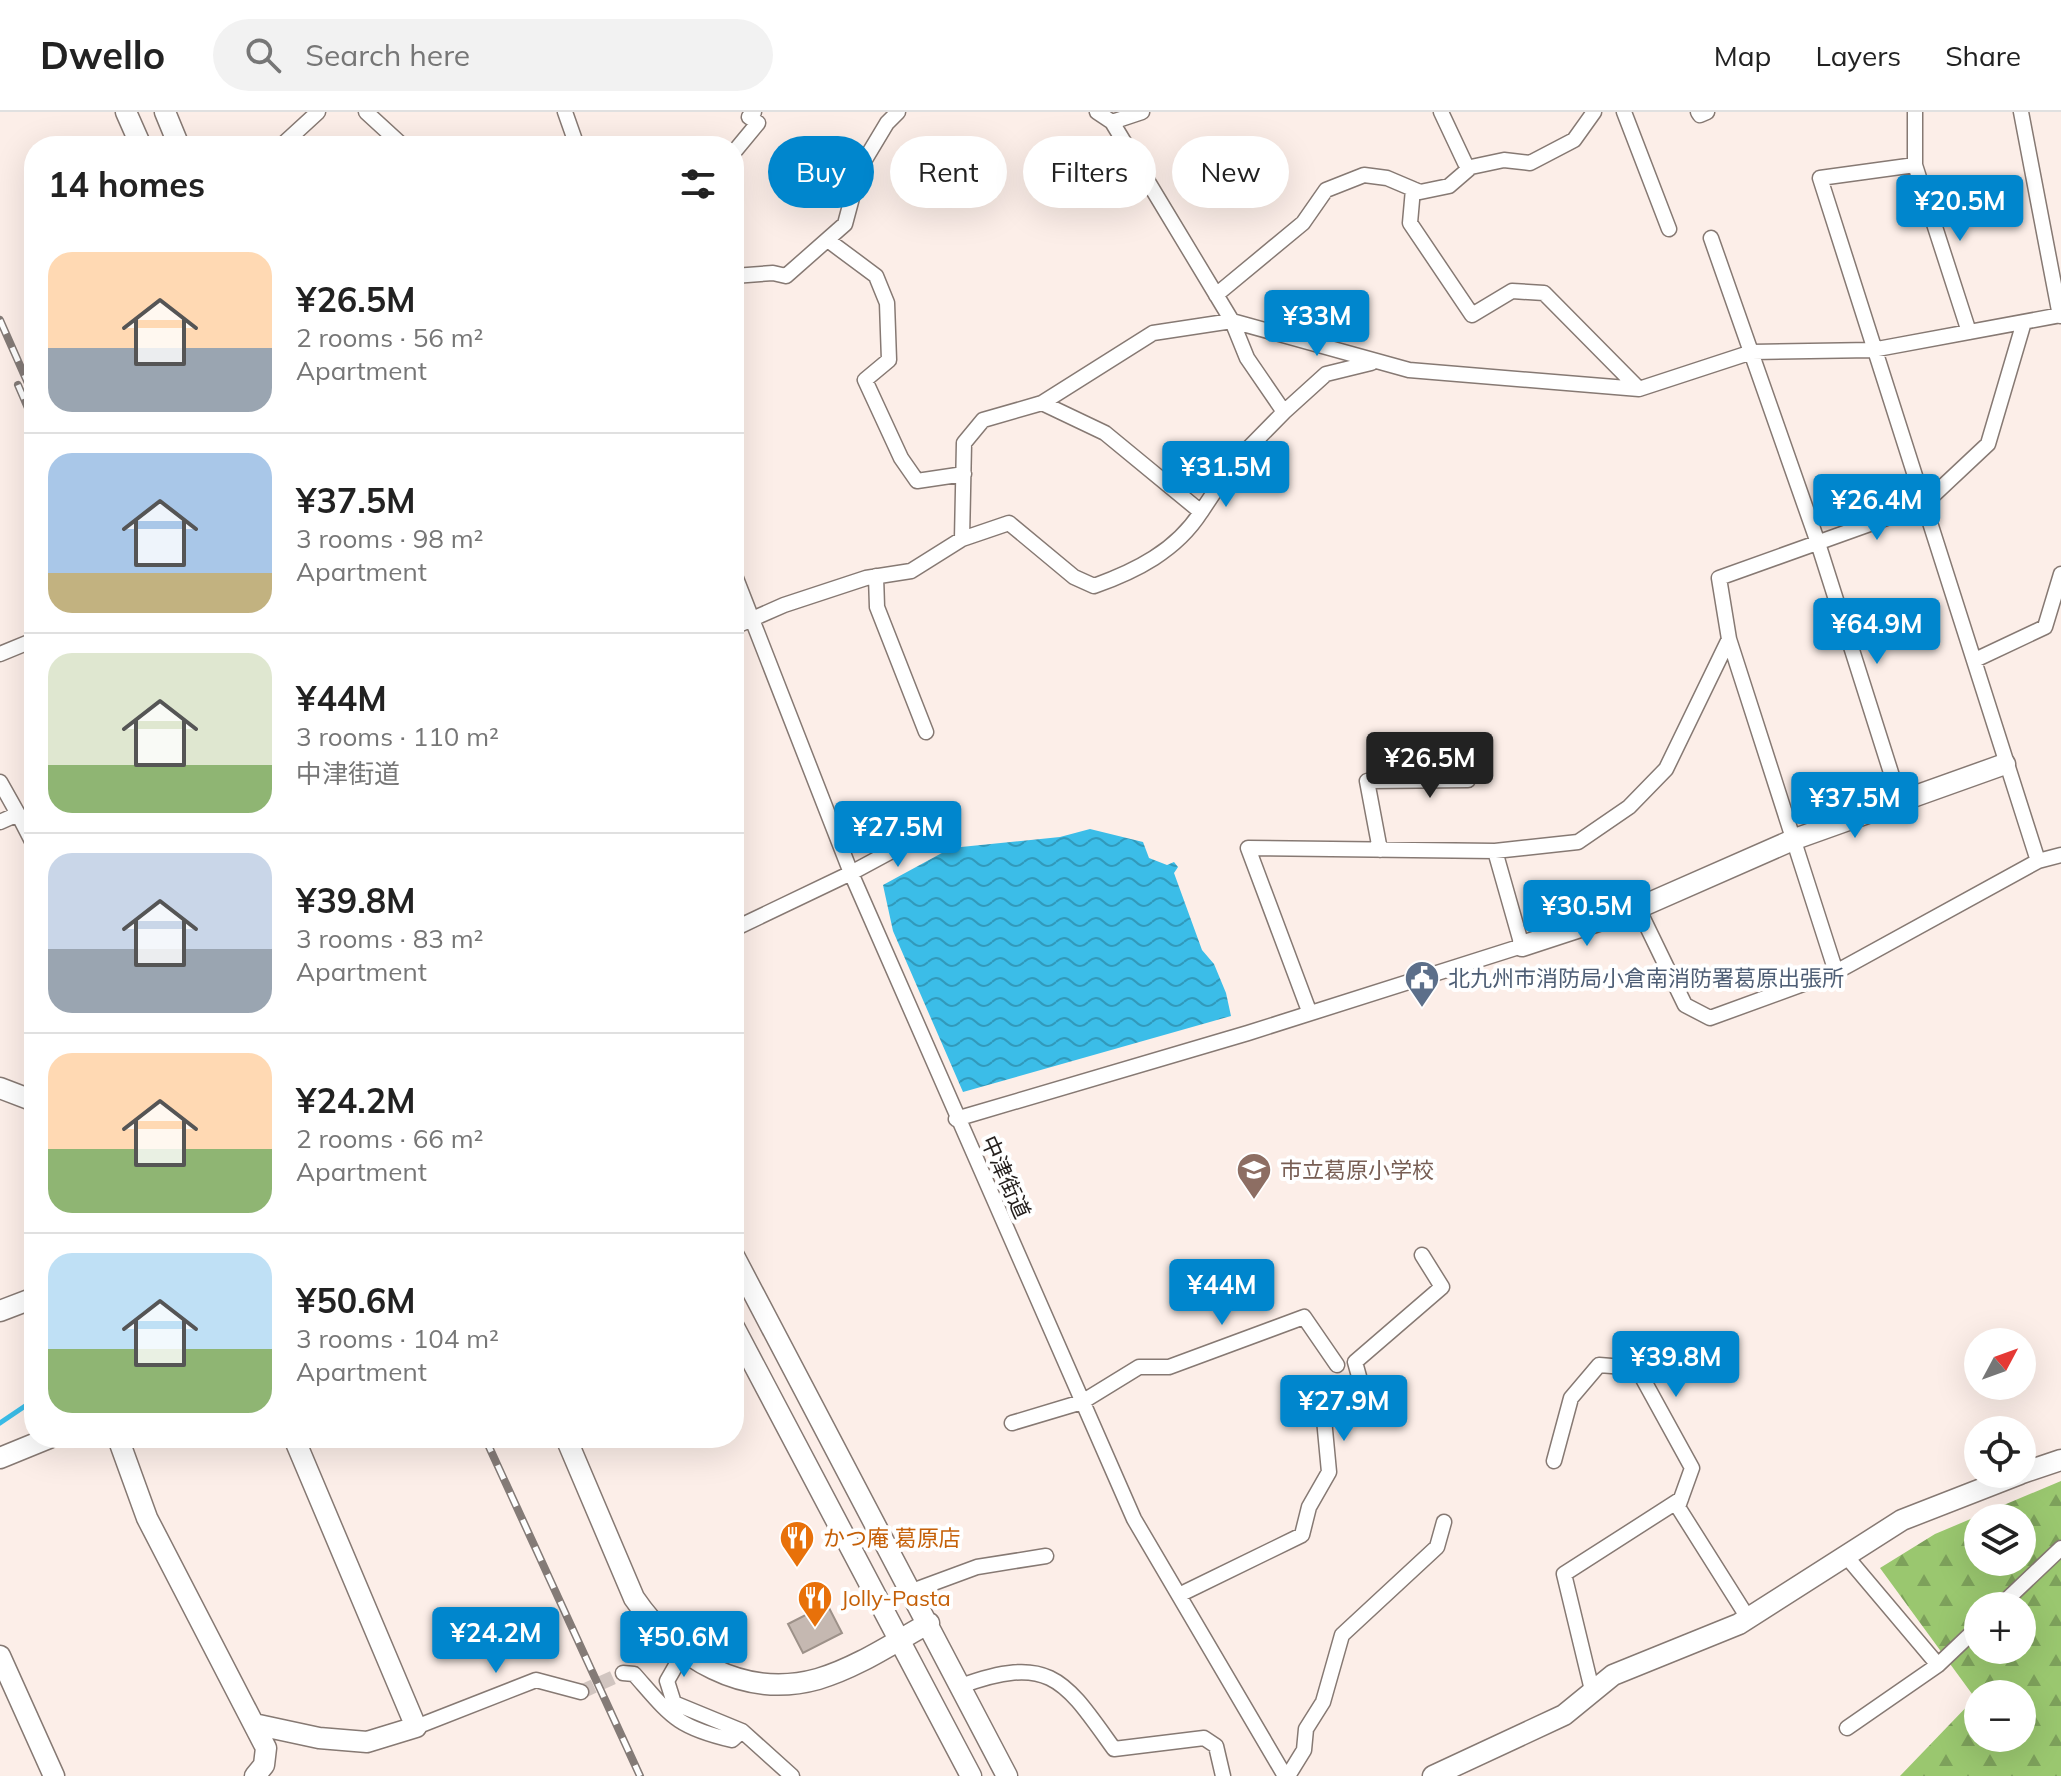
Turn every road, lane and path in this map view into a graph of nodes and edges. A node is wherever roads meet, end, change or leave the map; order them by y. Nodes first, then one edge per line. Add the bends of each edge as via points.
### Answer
1 (126, 112) edge
2 (165, 112) edge
3 (318, 112) edge
4 (366, 112) edge
5 (565, 112) edge
6 (754, 112) edge
7 (898, 112) edge
8 (1097, 112) edge
9 (1142, 112) edge
10 (1441, 112) edge
11 (1594, 112) edge
12 (1624, 112) edge
13 (1698, 112) edge
14 (1707, 112) edge
15 (1915, 112) edge
16 (2021, 112) edge
17 (1112, 122) junction
18 (137, 136) edge
19 (175, 136) edge
20 (292, 136) edge
21 (392, 136) edge
22 (573, 136) edge
23 (744, 140) edge
24 (1465, 163) dead end
25 (1915, 165) junction
26 (1413, 189) junction
27 (1669, 229) dead end
28 (1711, 238) dead end
29 (829, 241) junction
30 (744, 275) edge
31 (1216, 295) junction
32 (2060, 316) edge
33 (1232, 321) junction
34 (2024, 322) junction
35 (1969, 332) junction
36 (1872, 350) junction
37 (1752, 352) junction
38 (1379, 362) junction
39 (1639, 389) junction
40 (1042, 403) junction
41 (1284, 412) junction
42 (964, 474) junction
43 (1923, 505) junction
44 (1201, 512) junction
45 (962, 539) junction
46 (1818, 543) junction
47 (2061, 574) edge
48 (876, 576) junction
49 (744, 600) edge
50 (751, 619) junction
51 (744, 622) edge
52 (1729, 639) junction
53 (24, 644) edge
54 (0, 654) edge
55 (1975, 660) junction
56 (926, 732) dead end
57 (1465, 763) dead end
58 (2005, 764) junction
59 (0, 782) edge
60 (1900, 801) junction
61 (18, 814) junction
62 (0, 822) edge
63 (24, 826) edge
64 (927, 832) dead end
65 (1795, 839) junction
66 (1380, 850) junction
67 (1495, 851) junction
68 (2061, 855) edge
69 (2038, 861) junction
70 (851, 873) junction
71 (1638, 908) junction
72 (744, 924) edge
73 (1522, 946) junction
74 (1836, 972) junction
75 (1309, 1011) junction
76 (0, 1088) edge
77 (24, 1097) edge
78 (956, 1119) junction
79 (1422, 1255) dead end
80 (744, 1275) edge
81 (24, 1302) edge
82 (0, 1311) edge
83 (744, 1346) edge
84 (1337, 1365) dead end
85 (1082, 1402) junction
86 (1012, 1423) dead end
87 (24, 1448) edge
88 (122, 1448) edge
89 (298, 1448) edge
90 (570, 1448) edge
91 (0, 1458) edge
92 (2061, 1460) edge
93 (1554, 1461) dead end
94 (2036, 1469) edge
95 (1985, 1488) edge
96 (1681, 1499) junction
97 (1444, 1522) dead end
98 (2061, 1548) edge
99 (1046, 1556) dead end
100 (1846, 1556) junction
101 (912, 1591) junction
102 (2015, 1592) edge
103 (1179, 1595) junction
104 (1748, 1618) junction
105 (929, 1623) junction
106 (899, 1639) junction
107 (1964, 1640) edge
108 (683, 1653) junction
109 (0, 1656) edge
110 (1938, 1665) junction
111 (623, 1673) dead end
112 (961, 1686) junction
113 (1592, 1690) junction
114 (581, 1692) tunnel mouth
115 (254, 1724) junction
116 (416, 1727) junction
117 (1847, 1728) dead end
118 (742, 1731) junction
119 (54, 1776) edge
120 (255, 1776) edge
121 (792, 1776) edge
122 (971, 1776) edge
123 (1007, 1776) edge
124 (1223, 1776) edge
125 (1286, 1776) edge
126 (1433, 1776) edge

1 - 18 street
2 - 19 street
3 - 20 street
4 - 21 street
5 - 22 street
6 - 23 street via 749,117 758,123
7 - 29 street via 860,168 845,224
8 - 17 street
9 - 17 street
10 - 24 street
11 - 26 street via 1574,140 1530,163 1504,160 1471,167 1449,186
12 - 27 street
13 - 14 street
15 - 25 street
16 - 32 street
17 - 31 street
25 - 35 street
25 - 36 street via 1820,178
26 - 31 street via 1364,175 1326,190 1303,223
26 - 39 street via 1410,223 1472,315 1512,291 1544,293
28 - 37 street
29 - 30 street via 786,276
29 - 42 street via 876,276 887,303 889,360 865,380 901,458 917,481
31 - 33 street
32 - 34 street
33 - 38 street
33 - 40 street via 1153,333
33 - 41 street via 1247,358
34 - 35 street
34 - 43 street via 1988,444
35 - 36 street
36 - 37 street
36 - 43 street
37 - 39 street
37 - 46 street
38 - 39 street via 1409,370
38 - 41 street via 1326,374
40 - 42 street via 983,420 964,443
40 - 44 street via 1105,433
41 - 44 street via 1233,464
42 - 45 street
43 - 46 street
43 - 55 street
44 - 45 street via 1192,527 1149,564 1094,586 1074,577 1009,523
45 - 48 street via 911,571
46 - 52 street via 1719,578
46 - 60 street
47 - 55 street via 2045,627
48 - 50 street
48 - 56 street via 877,607
49 - 50 street, 中津街道
50 - 51 street
50 - 70 street, 中津街道
52 - 65 street
52 - 67 street via 1666,769 1629,807 1578,842
53 - 54 street
55 - 58 street
57 - 66 street via 1468,780 1367,781
58 - 60 street
58 - 69 street
59 - 61 street
60 - 65 street
61 - 62 street
61 - 63 street
64 - 70 street
65 - 71 street
65 - 74 street
66 - 67 street
66 - 75 street via 1248,848
67 - 73 street
68 - 69 street
69 - 74 street
70 - 72 street
70 - 78 street, 中津街道
71 - 73 street
71 - 74 street via 1685,1005 1710,1018
73 - 75 street
75 - 78 street
76 - 77 street
78 - 85 street, 中津街道
79 - 103 street via 1442,1287 1355,1362 1360,1380 1335,1401 1324,1419 1329,1472 1309,1507 1302,1535
80 - 101 street
81 - 82 street
83 - 106 street
84 - 85 street via 1304,1317 1169,1367 1139,1367
85 - 86 street
85 - 103 street, 中津街道 via 1134,1519
87 - 91 street
88 - 115 street via 147,1518
89 - 116 street
90 - 108 street via 634,1598
92 - 94 street
93 - 96 street via 1571,1398 1599,1365 1637,1368 1692,1468
95 - 100 street via 1902,1520
96 - 104 street via 1678,1507
96 - 113 street via 1564,1574
97 - 125 street via 1437,1547 1342,1635 1323,1702 1306,1729 1304,1750
98 - 102 street
99 - 101 street via 977,1567
100 - 104 street
100 - 110 street
101 - 105 street
103 - 125 street, 中津街道
104 - 113 street via 1613,1675
105 - 106 street
105 - 112 street
106 - 108 street via 861,1662 817,1679 781,1685 745,1682
106 - 122 street
107 - 110 street
108 - 118 street via 667,1681 674,1703
109 - 119 street
110 - 117 street
111 - 118 street via 634,1674 664,1710 694,1731 732,1740
112 - 123 street
112 - 124 street via 990,1675 1037,1673 1070,1689 1114,1749 1204,1738 1216,1746
113 - 126 street via 1564,1715
114 - 116 street via 536,1680
115 - 116 street via 367,1742
115 - 120 street via 266,1748
118 - 121 street

